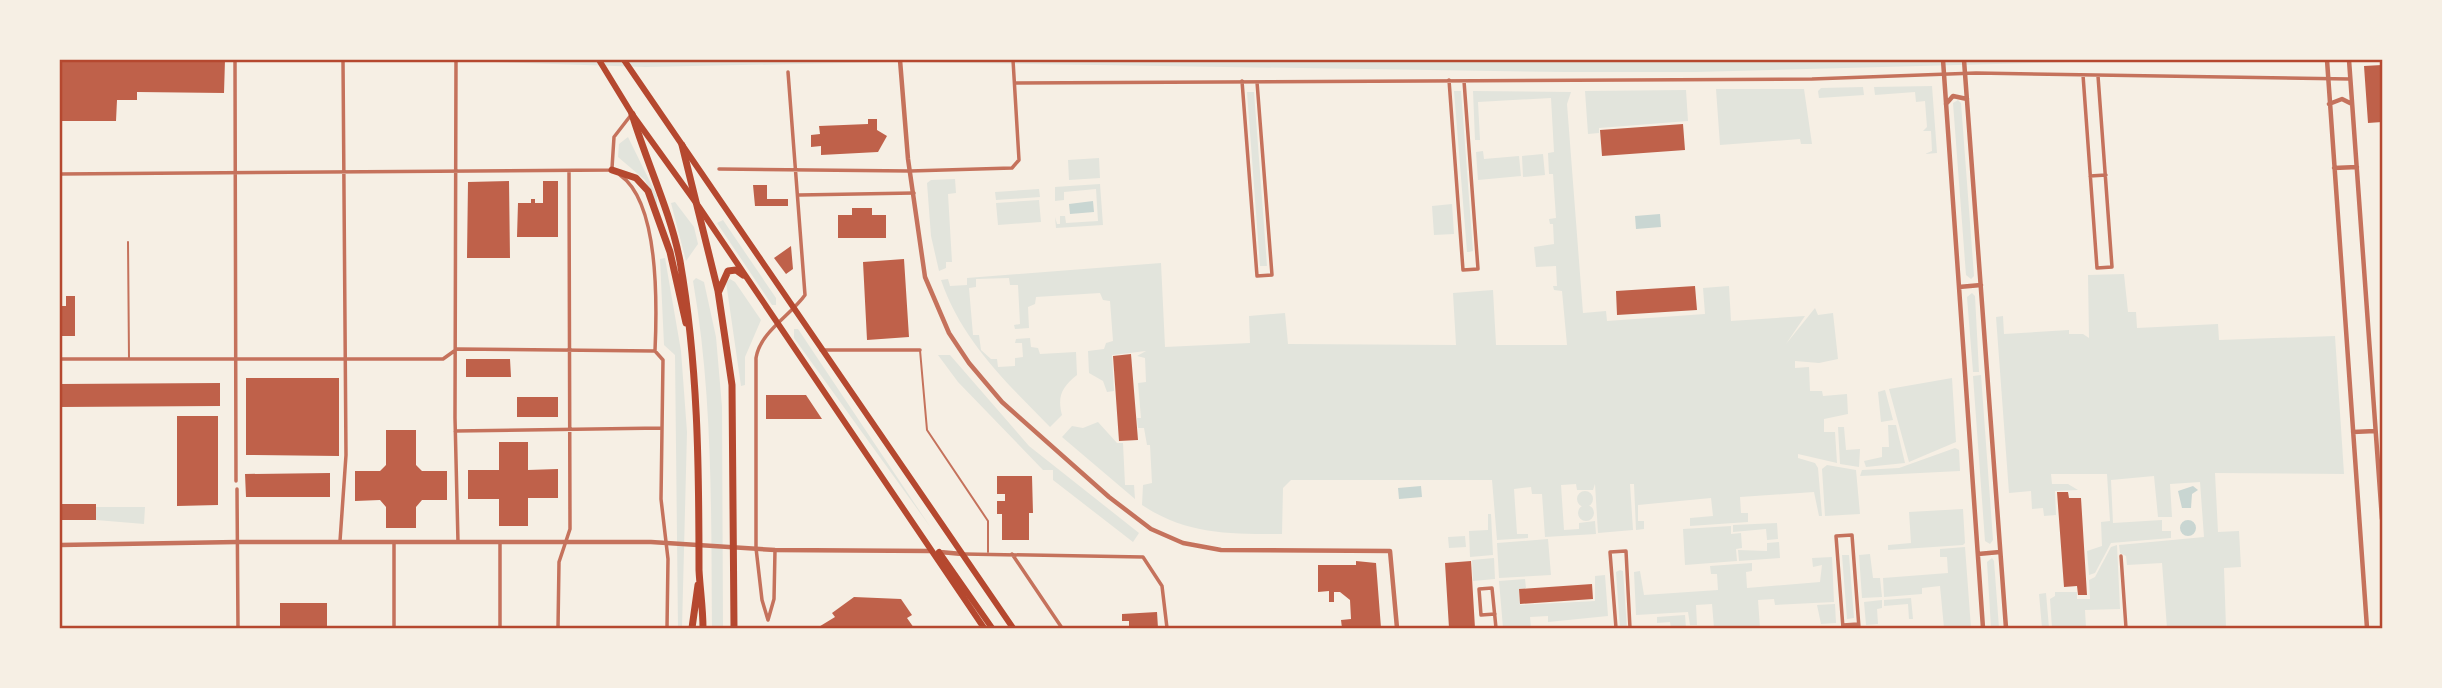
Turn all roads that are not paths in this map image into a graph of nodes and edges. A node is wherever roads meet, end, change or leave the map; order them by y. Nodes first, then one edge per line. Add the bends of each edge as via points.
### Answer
1 (235, 60) edge
2 (343, 60) edge
3 (599, 60) edge
4 (624, 60) edge
5 (900, 60) edge
6 (1013, 60) edge
7 (1943, 60) edge
8 (1964, 60) edge
9 (2326, 60) edge
10 (2349, 60) edge
11 (456, 62) edge
12 (788, 72) dead end
13 (1965, 74) junction
14 (1944, 75) junction
15 (2083, 75) junction
16 (2098, 75) junction
17 (2327, 78) junction
18 (2350, 79) junction
19 (1449, 80) junction
20 (1464, 80) junction
21 (1242, 81) junction
22 (1257, 81) junction
23 (1015, 83) junction
24 (1968, 100) junction
25 (2329, 104) junction
26 (2353, 105) junction
27 (1945, 106) junction
28 (632, 114) junction
29 (682, 145) junction
30 (2358, 167) junction
31 (2334, 168) junction
32 (719, 169) dead end
33 (612, 170) junction
34 (569, 171) junction
35 (797, 171) junction
36 (910, 171) junction
37 (235, 172) junction
38 (344, 172) junction
39 (456, 172) junction
40 (60, 174) edge
41 (2106, 175) junction
42 (2090, 176) junction
43 (914, 194) junction
44 (799, 195) junction
45 (699, 207) junction
46 (128, 242) dead end
47 (743, 275) junction
48 (1981, 285) junction
49 (1959, 287) junction
50 (718, 291) junction
51 (795, 309) junction
52 (778, 326) junction
53 (690, 331) junction
54 (568, 348) junction
55 (457, 349) junction
56 (920, 349) joint
57 (821, 350) junction
58 (655, 351) junction
59 (345, 358) junction
60 (60, 359) edge
61 (129, 359) junction
62 (235, 359) junction
63 (662, 428) junction
64 (570, 430) junction
65 (455, 431) junction
66 (2375, 431) junction
67 (2353, 432) junction
68 (236, 481) dead end
69 (237, 489) dead end
70 (2382, 519) edge
71 (340, 541) junction
72 (237, 542) junction
73 (394, 542) junction
74 (458, 542) junction
75 (500, 542) junction
76 (565, 543) junction
77 (666, 543) junction
78 (60, 545) edge
79 (756, 548) junction
80 (775, 550) junction
81 (935, 551) junction
82 (2000, 552) junction
83 (988, 553) junction
84 (963, 554) junction
85 (1012, 554) junction
86 (1978, 554) junction
87 (2121, 556) dead end
88 (699, 573) junction
89 (1495, 614) junction
90 (768, 620) junction
91 (1858, 626) edge
92 (238, 627) edge
93 (1843, 627) edge
94 (394, 628) edge
95 (500, 628) edge
96 (558, 628) edge
97 (667, 628) edge
98 (692, 628) edge
99 (703, 628) edge
100 (736, 628) edge
101 (767, 628) edge
102 (984, 628) edge
103 (992, 628) edge
104 (1013, 628) edge
105 (1062, 628) edge
106 (1167, 628) edge
107 (1397, 628) edge
108 (1496, 628) edge
109 (1616, 628) edge
110 (1630, 628) edge
111 (1983, 628) edge
112 (2006, 628) edge
113 (2126, 628) edge
114 (2367, 628) edge

1 - 37 street
2 - 38 street
3 - 28 main road
4 - 29 main road
5 - 36 street
6 - 23 street
7 - 14 street
8 - 13 street
9 - 17 street
10 - 18 street
11 - 39 street
12 - 35 street
13 - 14 street
13 - 15 street
13 - 24 street
14 - 20 street
14 - 27 street
15 - 16 street
15 - 42 street
16 - 17 street
16 - 41 street
17 - 18 street
17 - 25 street
18 - 26 street
19 - 20 street
19 - 20 street via 1464,270 1478,269
19 - 22 street
21 - 22 street
21 - 22 street via 1257,276 1272,275
21 - 23 street
23 - 36 street via 1017,165
24 - 27 street via 1953,96
24 - 48 street
25 - 26 street via 2342,99
25 - 31 street
26 - 30 street
27 - 49 street
28 - 33 street via 614,137
28 - 45 main road
28 - 53 highway via 669,218
29 - 45 highway
29 - 51 main road
30 - 31 street
30 - 66 street
31 - 67 street
32 - 35 street
33 - 34 street
33 - 53 highway via 636,178 648,191 666,239 682,317
33 - 58 street via 632,189 650,238 657,278
34 - 39 street
34 - 54 street
35 - 36 street
35 - 44 street
36 - 43 street
37 - 38 street
37 - 40 street
37 - 62 street
38 - 39 street
38 - 59 street
39 - 55 street
41 - 42 street
41 - 42 street via 2112,267 2097,268
43 - 44 street
43 - 107 street via 922,262 942,320 981,378 1034,433 1151,529 1182,543 1221,550 1390,551
44 - 51 street via 805,295
45 - 47 main road
45 - 50 highway
46 - 61 lane
47 - 50 highway via 727,271
47 - 52 main road
48 - 49 street
48 - 82 street
49 - 86 street
50 - 100 highway via 733,413
51 - 52 street
51 - 57 main road
52 - 79 street via 760,344 756,358
52 - 81 main road
53 - 88 highway via 699,413
54 - 55 street
54 - 58 street
54 - 64 street
55 - 59 street via 443,359
55 - 65 street
56 - 57 street
56 - 83 lane via 927,430 988,521
57 - 84 main road
58 - 63 street via 663,360
59 - 62 street
59 - 71 street via 346,455
60 - 61 street
61 - 62 street
62 - 68 street
63 - 64 street
63 - 77 street
64 - 65 street
64 - 76 street via 570,530
65 - 74 street
66 - 67 street
66 - 70 street
67 - 114 street
69 - 72 street
71 - 72 street
71 - 73 street
72 - 78 street
72 - 92 street
73 - 74 street
73 - 94 street
74 - 75 street
75 - 76 street
75 - 95 street
76 - 77 street
76 - 96 street via 559,562
77 - 79 street
77 - 97 street
79 - 80 street
79 - 90 street
80 - 81 street
80 - 90 street via 774,599
81 - 84 street
81 - 102 main road
81 - 103 main road
82 - 86 street
82 - 112 street
83 - 84 street
83 - 85 street
84 - 104 main road
85 - 105 street
85 - 106 street via 1143,557 1162,586
86 - 111 street
87 - 113 street
88 - 98 highway
88 - 99 highway
89 - 89 street via 1493,587 1479,589 1481,615
89 - 108 street
90 - 101 street
91 - 93 street
91 - 93 street via 1852,535 1836,536
109 - 110 street via 1610,552 1626,551

